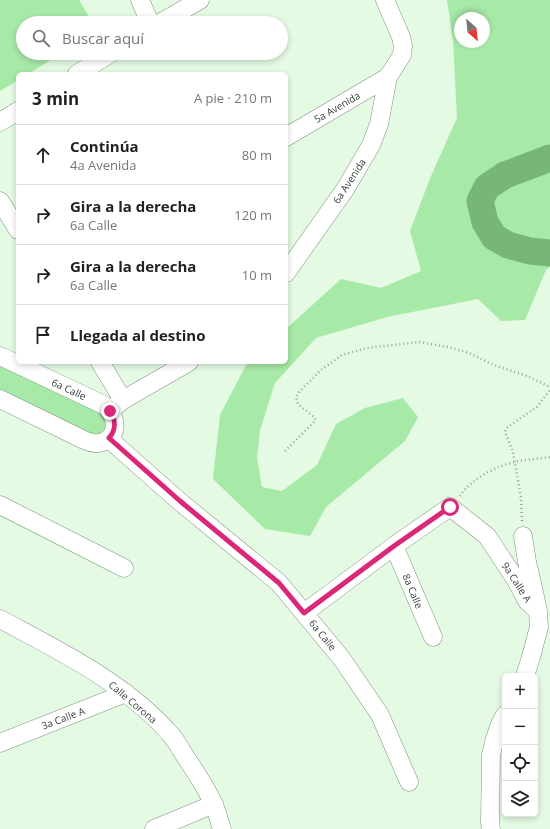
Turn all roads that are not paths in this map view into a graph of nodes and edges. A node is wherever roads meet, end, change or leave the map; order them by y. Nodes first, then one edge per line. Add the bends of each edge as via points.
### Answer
1 (140, 0) edge
2 (200, 0) edge
3 (385, 0) edge
4 (147, 16) edge
5 (172, 16) edge
6 (100, 60) edge
7 (80, 72) edge
8 (388, 77) junction
9 (16, 112) edge
10 (0, 122) edge
11 (288, 136) edge
12 (0, 201) edge
13 (16, 227) edge
14 (288, 270) edge
15 (0, 356) edge
16 (16, 364) edge
17 (17, 364) edge
18 (101, 364) edge
19 (186, 364) edge
20 (0, 399) edge
21 (117, 405) junction
22 (109, 438) junction
23 (0, 505) edge
24 (523, 536) road end
25 (394, 546) junction
26 (124, 568) dead end
27 (544, 612) edge
28 (304, 613) junction
29 (0, 619) edge
30 (432, 637) dead end
31 (526, 673) edge
32 (126, 693) junction
33 (502, 721) edge
34 (0, 743) edge
35 (409, 782) dead end
36 (214, 804) junction
37 (154, 829) edge
38 (222, 829) edge
39 (491, 829) edge

1 - 4 street
2 - 5 street
3 - 8 street via 401,37 402,46 402,56
6 - 7 street
8 - 11 street, 5a Avenida
8 - 14 street, 6a Avenida via 379,124 371,145 346,188
9 - 10 street
12 - 13 street
15 - 16 street, 6a Calle
17 - 21 street, 6a Calle via 104,406
18 - 21 street
19 - 21 street
20 - 22 street via 88,442 98,443
21 - 22 street via 115,428
22 - 28 street, 6a Calle via 279,583
23 - 26 street
24 - 27 street via 534,592
25 - 27 street, 9a Calle A via 450,507 487,536 527,601
25 - 28 street
25 - 30 street, 8a Calle
27 - 31 street, 9a Calle A
28 - 35 street, 6a Calle via 342,659 380,715
29 - 32 street, Calle Corona via 48,644
32 - 34 street, 3a Calle A
32 - 36 street, Calle Corona via 173,737
33 - 39 street via 491,755
36 - 37 street
36 - 38 street, Calle Corona

